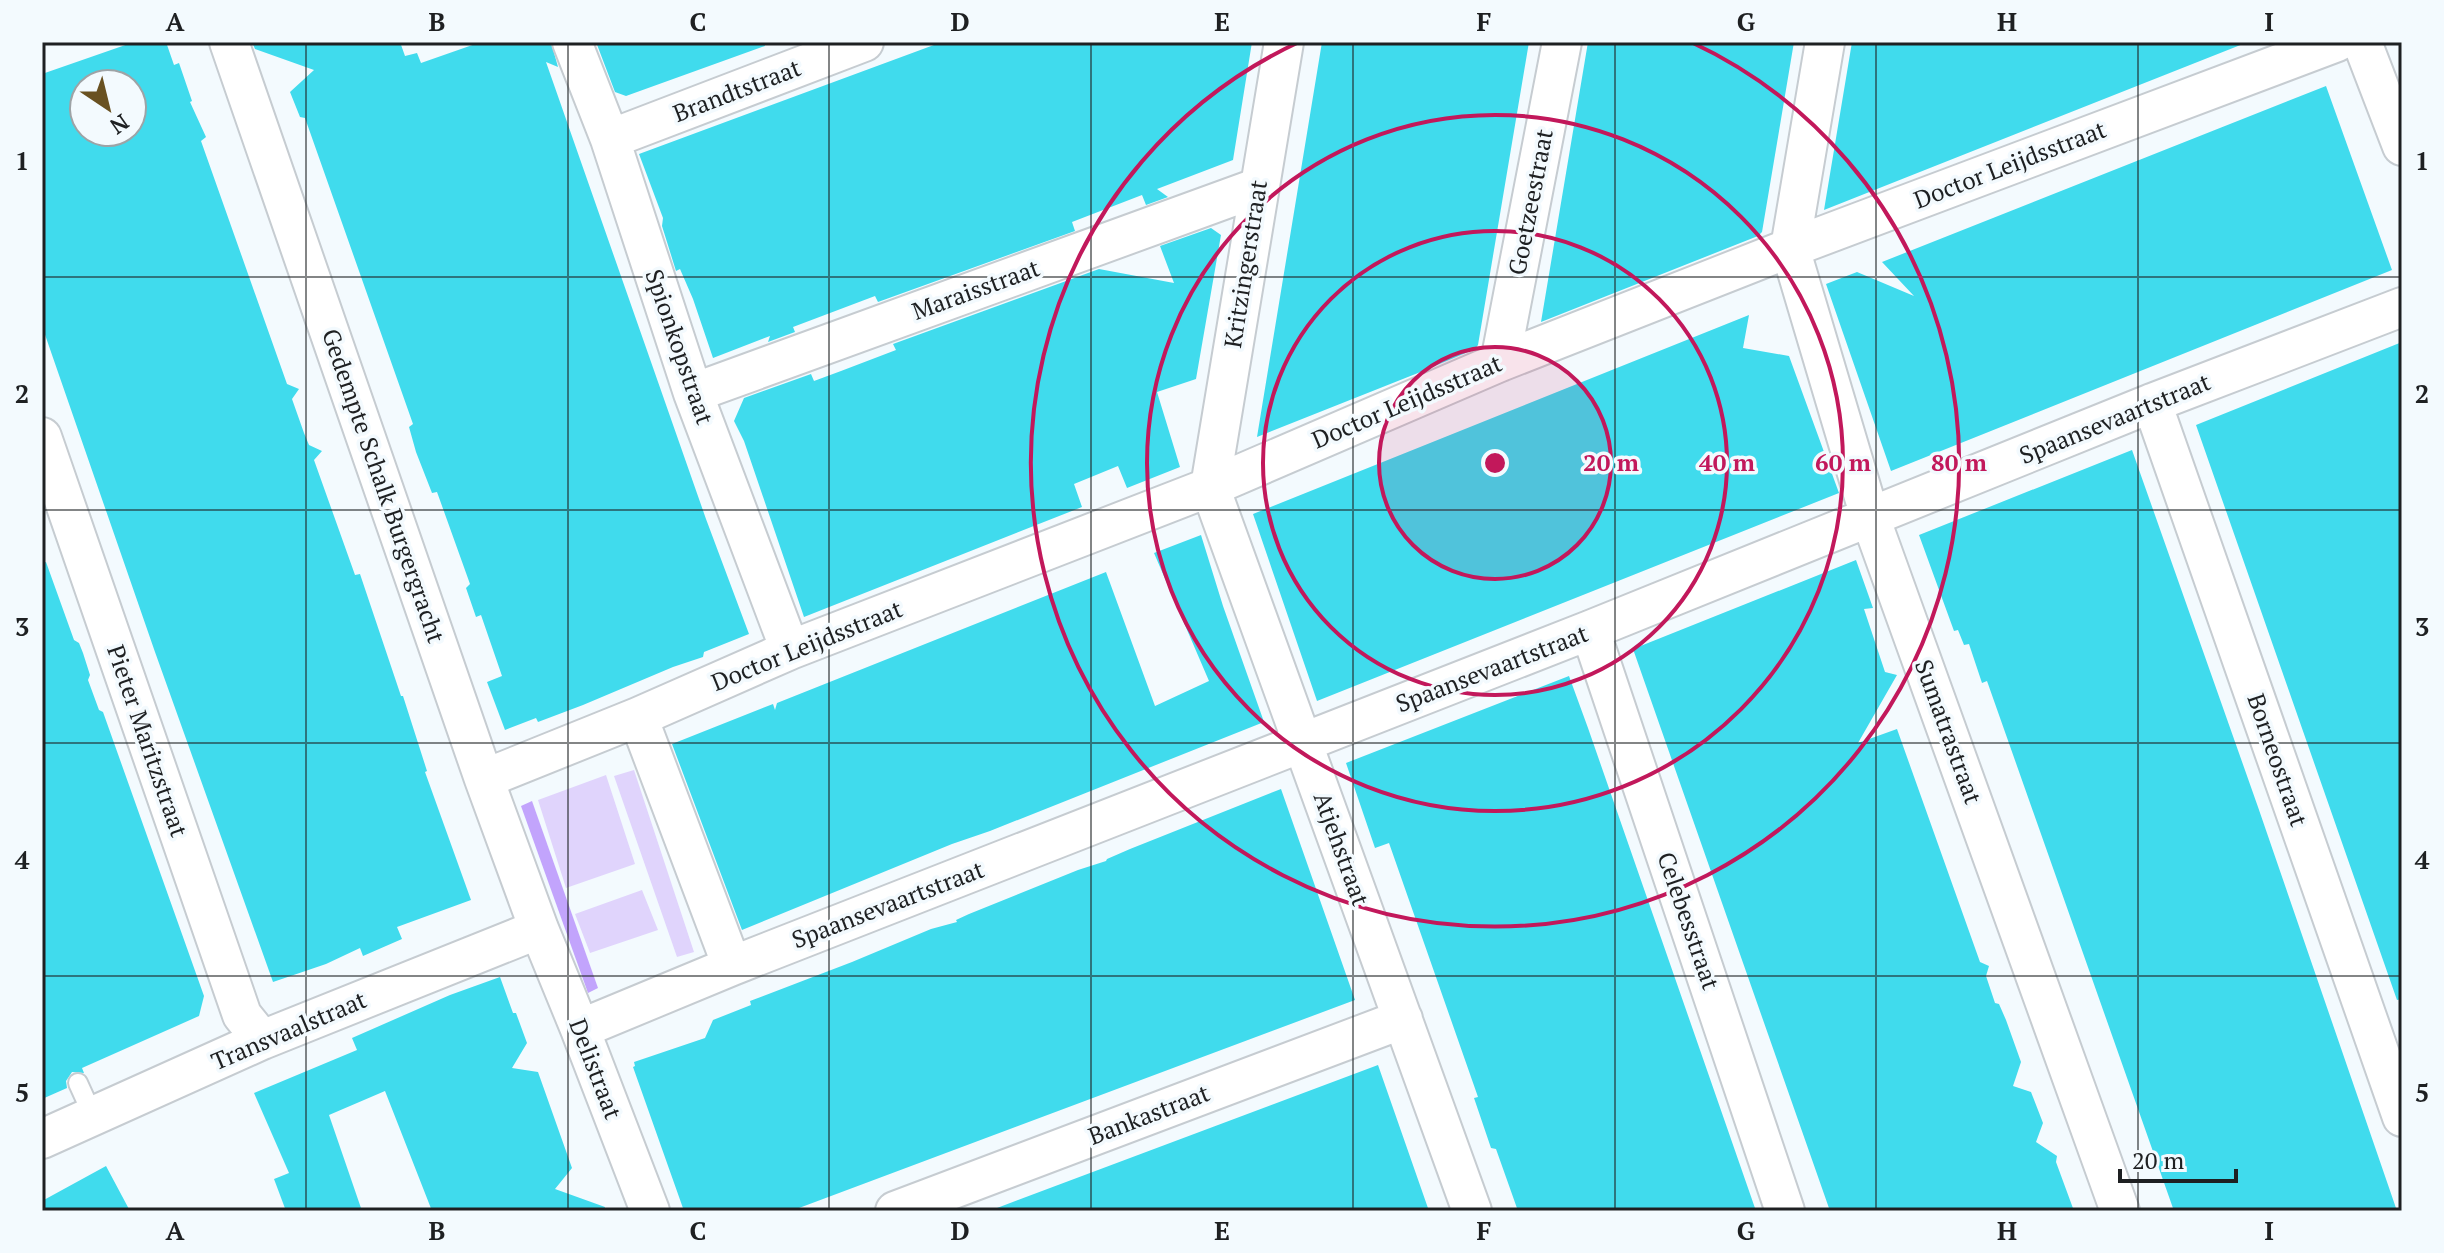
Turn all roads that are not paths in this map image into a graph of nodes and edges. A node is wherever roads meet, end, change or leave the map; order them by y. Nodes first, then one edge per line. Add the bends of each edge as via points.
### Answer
1 (229, 42) edge
2 (572, 42) edge
3 (864, 42) edge
4 (1284, 42) edge
5 (1562, 42) edge
6 (1825, 42) edge
7 (2337, 42) edge
8 (2362, 42) edge
9 (610, 139) junction
10 (2402, 146) edge
11 (1259, 187) junction
12 (1790, 248) junction
13 (2402, 307) edge
14 (1500, 362) junction
15 (693, 393) junction
16 (2152, 403) junction
17 (42, 437) edge
18 (1210, 487) junction
19 (1870, 517) junction
20 (1590, 630) junction
21 (790, 650) junction
22 (638, 717) junction
23 (1303, 743) junction
24 (484, 779) junction
25 (539, 929) junction
26 (732, 966) junction
27 (1403, 1019) junction
28 (580, 1029) junction
29 (262, 1040) junction
30 (2402, 1117) edge
31 (42, 1139) edge
32 (650, 1211) edge
33 (895, 1211) edge
34 (1472, 1211) edge
35 (1785, 1211) edge
36 (2120, 1211) edge

1 - 24 street, Gedempte Schalk Burgergracht
2 - 9 street, Spionkopstraat
3 - 9 street, Brandtstraat
4 - 11 street, Kritzingerstraat
5 - 14 street, Goetzeestraat
6 - 12 street
7 - 12 street, Doctor Leijdsstraat
8 - 10 street
9 - 15 street, Spionkopstraat
11 - 15 street, Maraisstraat
11 - 18 street, Kritzingerstraat
12 - 14 street, Doctor Leijdsstraat
12 - 19 street, Sumatrastraat
13 - 16 street, Spaansevaartstraat
14 - 18 street, Doctor Leijdsstraat
15 - 21 street, Spionkopstraat
16 - 19 street, Spaansevaartstraat
16 - 30 street, Borneostraat
17 - 29 street, Pieter Maritzstraat via 242,1015
18 - 21 street, Doctor Leijdsstraat
18 - 23 street, Atjehstraat
19 - 20 street, Spaansevaartstraat
19 - 36 street, Sumatrastraat
20 - 23 street, Spaansevaartstraat
20 - 35 street, Celebesstraat
21 - 22 street, Doctor Leijdsstraat
22 - 24 street, Doctor Leijdsstraat
22 - 26 street
23 - 26 street, Spaansevaartstraat
23 - 27 street, Atjehstraat
24 - 25 street, Gedempte Schalk Burgergracht
25 - 28 street, Delistraat
25 - 29 street, Transvaalstraat
26 - 28 street, Spaansevaartstraat
27 - 33 street, Bankastraat
27 - 34 street, Atjehstraat
28 - 32 street, Delistraat
29 - 31 street, Transvaalstraat via 86,1100

